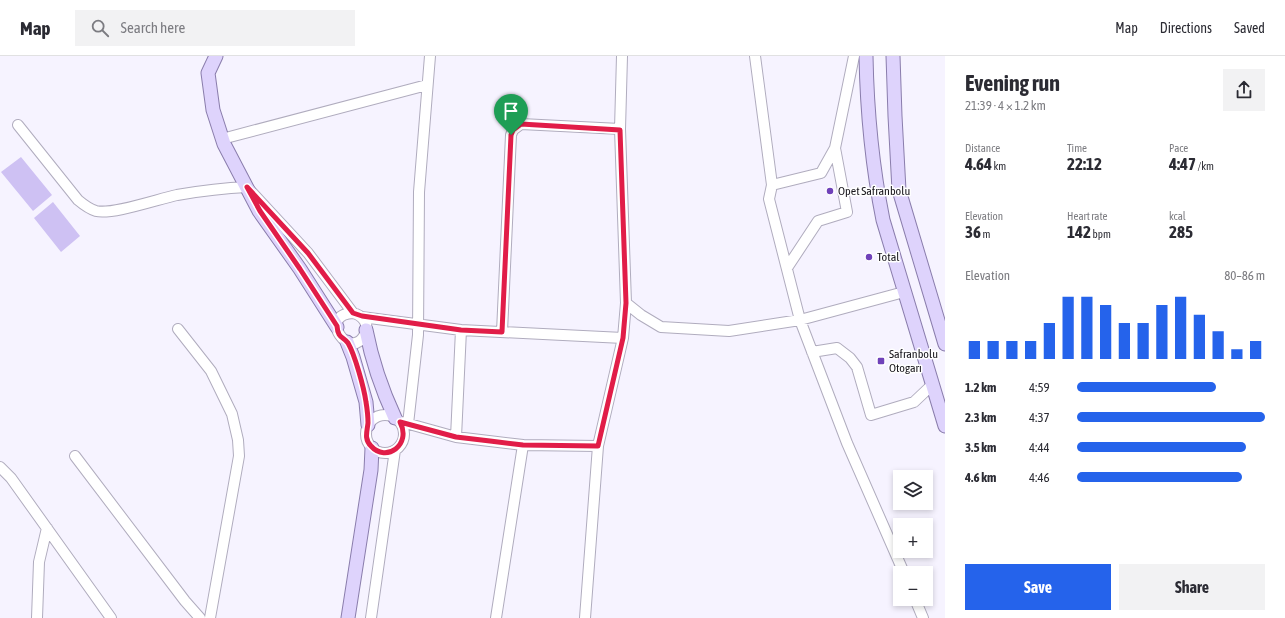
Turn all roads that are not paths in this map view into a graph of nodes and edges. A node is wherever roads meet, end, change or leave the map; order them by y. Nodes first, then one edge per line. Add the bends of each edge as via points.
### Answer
1 (216, 56) edge
2 (430, 56) edge
3 (622, 56) edge
4 (755, 56) edge
5 (854, 56) edge
6 (866, 56) edge
7 (893, 56) edge
8 (427, 85) junction
9 (18, 125) dead end
10 (620, 130) junction
11 (222, 138) junction
12 (835, 148) junction
13 (772, 184) junction
14 (247, 187) junction
15 (787, 268) junction
16 (904, 292) junction
17 (626, 303) junction
18 (358, 315) junction
19 (800, 320) junction
20 (417, 324) junction
21 (337, 326) junction
22 (178, 330) dead end
23 (366, 330) junction
24 (461, 330) junction
25 (502, 332) junction
26 (623, 338) junction
27 (347, 342) junction
28 (945, 344) edge
29 (812, 352) junction
30 (932, 384) junction
31 (401, 421) junction
32 (368, 425) junction
33 (945, 426) edge
34 (456, 437) junction
35 (523, 445) junction
36 (598, 446) junction
37 (372, 448) junction
38 (395, 450) junction
39 (75, 456) dead end
40 (0, 467) edge
41 (47, 528) junction
42 (901, 566) edge
43 (918, 606) edge
44 (37, 618) edge
45 (111, 618) edge
46 (200, 618) edge
47 (210, 618) edge
48 (214, 618) edge
49 (348, 618) edge
50 (371, 618) edge
51 (496, 618) edge
52 (585, 618) edge
53 (923, 618) edge

1 - 11 main road via 208,74 213,110
2 - 8 street
3 - 10 street
4 - 13 street
5 - 12 street
6 - 16 main road via 869,129 876,185 883,220
7 - 28 main road via 899,190
8 - 11 street
8 - 20 street via 419,192
9 - 14 street via 78,200 86,207 97,211 110,211 190,193
10 - 17 street
10 - 25 street via 521,124 513,130
11 - 14 main road
12 - 13 street via 821,172
12 - 15 street via 847,212 818,222
13 - 15 street via 769,199
14 - 18 street via 308,253
14 - 21 main road via 260,211
15 - 19 street
16 - 19 street
16 - 30 main road
17 - 19 street via 661,327 729,331
17 - 26 street
18 - 20 street
18 - 21 street via 348,313 340,318
18 - 23 street via 365,321
19 - 29 street
20 - 24 street
20 - 31 street via 418,335
21 - 27 street via 339,336
22 - 47 street via 211,371 232,414 238,440 239,456
23 - 27 street via 361,339
23 - 31 main road via 371,355 386,399
24 - 25 street
24 - 34 street
25 - 26 street
26 - 36 street
27 - 32 main road via 354,357 366,402
29 - 30 street via 837,348 850,358 857,367 872,415 914,402
29 - 42 street via 847,443
30 - 33 main road
31 - 32 street via 383,414
31 - 34 street
31 - 38 street via 404,434
32 - 37 street via 366,437
34 - 35 street
35 - 36 street
35 - 51 street
36 - 52 street
37 - 38 street via 383,453
37 - 49 main road via 371,470
38 - 50 street
39 - 46 street
40 - 41 street
41 - 44 street via 39,562
41 - 45 street
43 - 53 street
47 - 48 street

